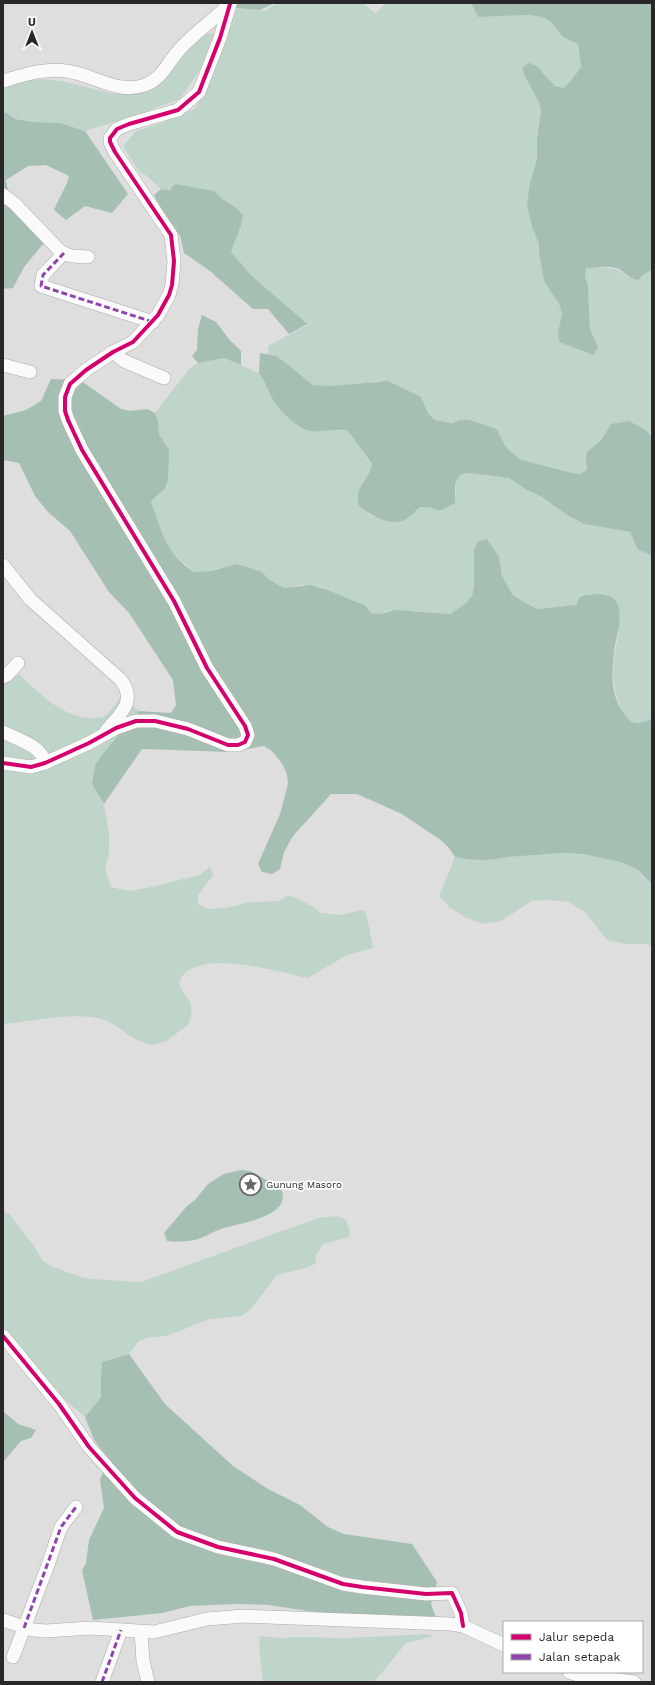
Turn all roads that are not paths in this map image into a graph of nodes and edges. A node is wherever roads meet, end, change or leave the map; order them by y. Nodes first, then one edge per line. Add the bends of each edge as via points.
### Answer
1 (230, 3) edge
2 (3, 81) edge
3 (3, 195) edge
4 (64, 253) junction
5 (88, 258) dead end
6 (153, 322) junction
7 (113, 352) junction
8 (3, 364) edge
9 (30, 372) dead end
10 (164, 378) dead end
11 (3, 565) edge
12 (18, 663) dead end
13 (3, 677) edge
14 (3, 732) edge
15 (101, 737) junction
16 (3, 763) edge
17 (45, 763) junction
18 (3, 1336) edge
19 (76, 1507) dead end
20 (3, 1620) edge
21 (463, 1626) junction
22 (24, 1628) junction
23 (122, 1630) junction
24 (141, 1632) junction
25 (503, 1646) edge
26 (13, 1657) dead end
27 (572, 1673) edge
28 (102, 1682) edge
29 (148, 1682) edge
30 (634, 1682) edge

1 - 2 street via 178,51 161,75 144,86 115,86 67,71 53,70 34,72
1 - 6 street via 220,38 199,92 178,110 129,124 117,129 110,138 115,152 171,235 174,246 172,285
3 - 4 street
4 - 5 street
4 - 6 street via 43,275 40,286
6 - 7 street via 134,342
7 - 10 street via 124,360
7 - 15 street via 70,384 66,397 68,420 82,450 174,601 207,668 245,726 248,735 245,742 228,745 188,729 155,721 136,721
8 - 9 street
11 - 15 street via 30,599 128,689 125,709
12 - 13 street
14 - 17 street via 35,749
15 - 17 street
16 - 17 street via 31,766
18 - 21 street via 59,1404 94,1452 135,1498 177,1532 218,1547 274,1559 343,1584 426,1594 452,1593 461,1613
19 - 22 street via 61,1527
20 - 22 street
21 - 24 street via 244,1616 207,1619 154,1632
21 - 25 street
22 - 23 street via 46,1632 90,1628
22 - 26 street
23 - 24 street
23 - 28 street
24 - 29 street via 143,1661
27 - 30 street

